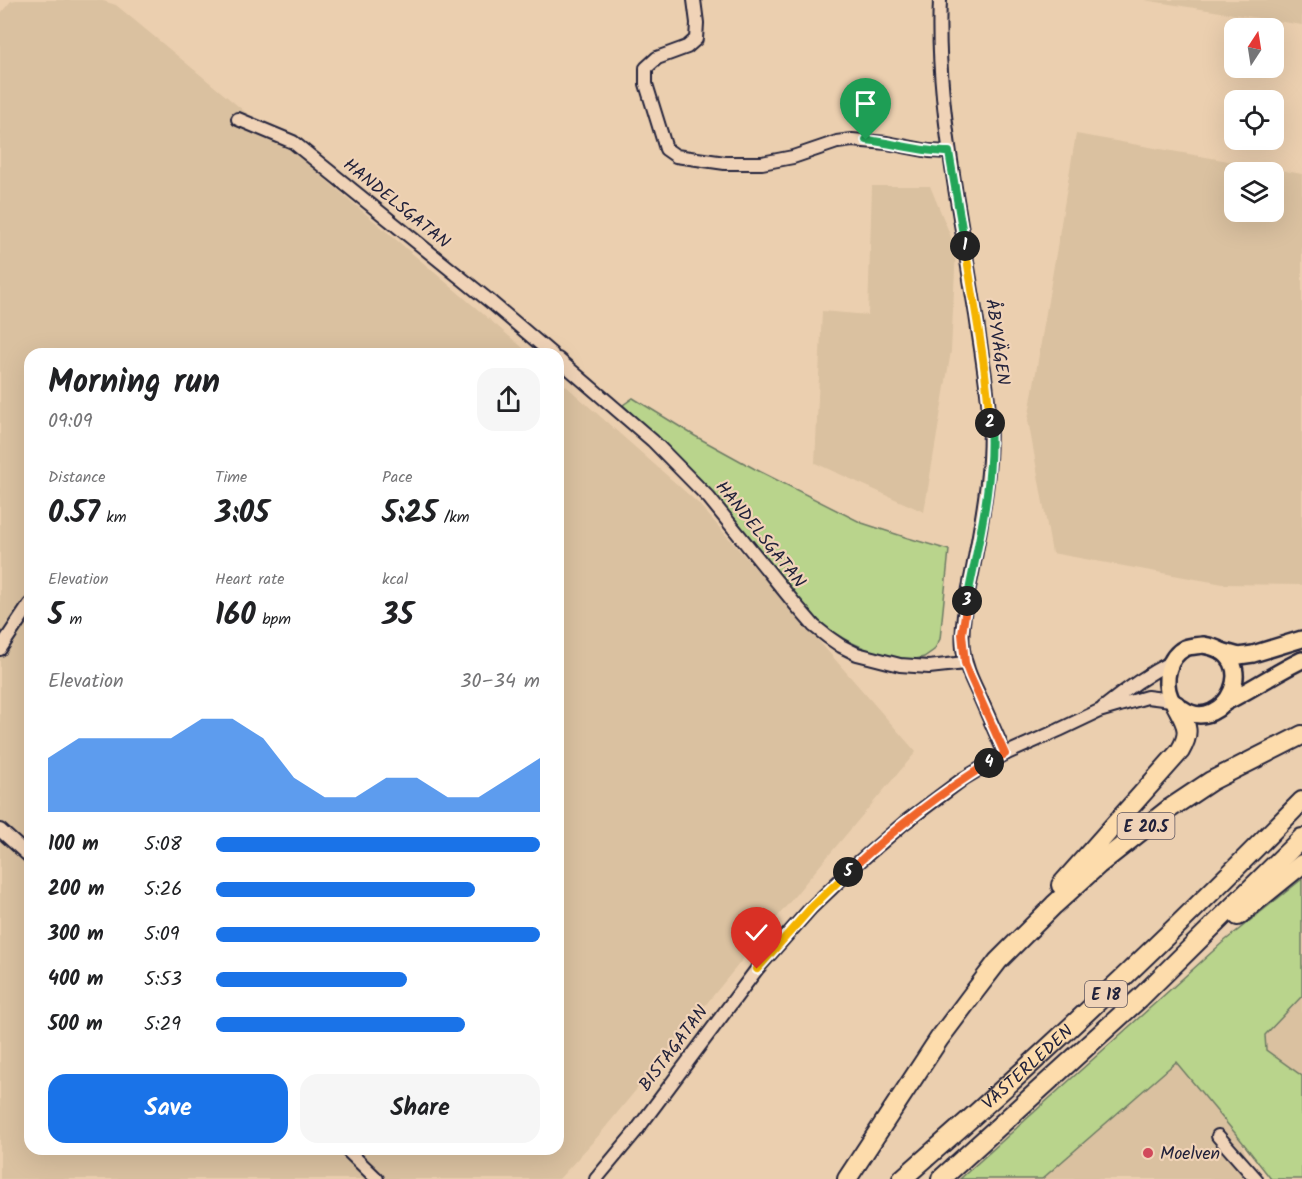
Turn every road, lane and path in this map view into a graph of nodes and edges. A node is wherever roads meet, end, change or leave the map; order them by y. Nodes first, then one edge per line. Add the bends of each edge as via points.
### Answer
1 (694, 0) edge
2 (940, 0) edge
3 (238, 119) dead end
4 (949, 152) junction
5 (545, 348) edge
6 (564, 364) edge
7 (24, 613) edge
8 (1302, 639) edge
9 (0, 649) edge
10 (1220, 651) junction
11 (1302, 660) edge
12 (1171, 662) junction
13 (965, 663) junction
14 (1174, 703) junction
15 (1224, 703) junction
16 (1100, 711) junction
17 (1302, 735) edge
18 (1005, 754) junction
19 (1302, 801) edge
20 (0, 830) edge
21 (1302, 838) edge
22 (24, 852) edge
23 (1302, 864) edge
24 (1219, 920) junction
25 (1011, 948) junction
26 (1218, 1136) dead end
27 (352, 1155) edge
28 (377, 1179) edge
29 (596, 1179) edge
30 (847, 1179) edge
31 (902, 1179) edge
32 (941, 1179) edge
33 (1256, 1179) edge

1 - 4 street via 696,39 687,47 657,58 646,68 646,84 666,149 676,156 725,163 762,163 852,140
2 - 4 street, ÅBYVÄGEN via 939,48
3 - 5 street, HANDELSGATAN via 292,142
4 - 13 street, ÅBYVÄGEN via 990,429 982,520 963,626
6 - 13 street, HANDELSGATAN via 653,441 709,498 795,604 828,637 857,654 900,665
7 - 9 street
8 - 10 main road via 1253,654 1239,656
10 - 12 main road via 1209,646 1191,646
10 - 15 main road via 1229,659 1235,674 1233,690
11 - 15 main road
12 - 14 main road, E 20.5 via 1166,682
12 - 16 street, BISTAGATAN via 1128,688
13 - 18 street, ÅBYVÄGEN
14 - 15 main road via 1191,714 1212,712
14 - 16 street, BISTAGATAN via 1147,697
14 - 25 highway, E 20.5 via 1187,730 1180,751
16 - 18 street, BISTAGATAN
17 - 25 highway, E 20.5 via 1210,781 1169,809 1098,864
18 - 29 street, BISTAGATAN via 913,815 811,908 757,969
19 - 31 highway, VÄSTERLEDEN / E 18 via 1145,958
20 - 22 street
21 - 24 highway, VÄSTERLEDEN / E 18
23 - 24 highway via 1234,920
24 - 32 highway, VÄSTERLEDEN / E 18 via 1086,1049
25 - 30 highway, E 20.5 via 939,1039
26 - 33 street
27 - 28 street

